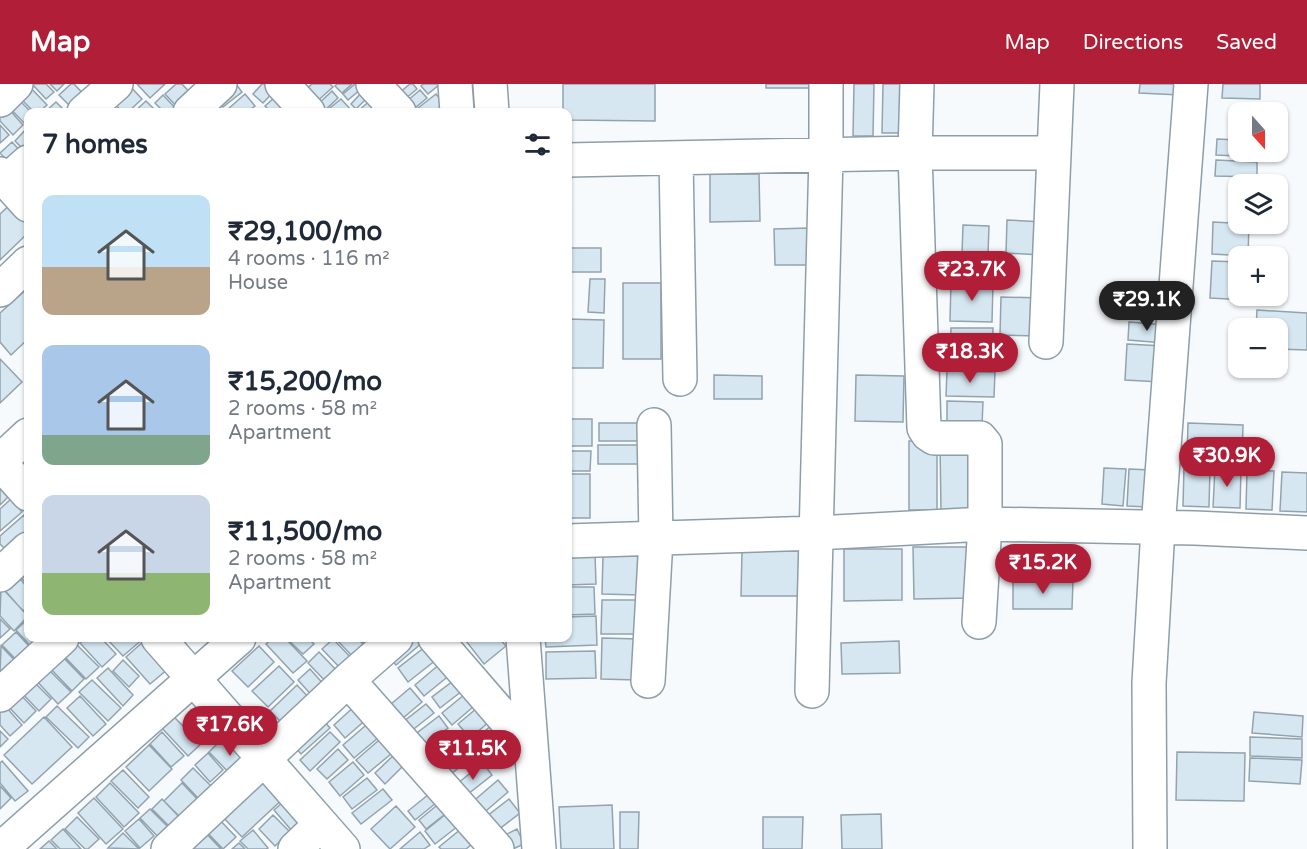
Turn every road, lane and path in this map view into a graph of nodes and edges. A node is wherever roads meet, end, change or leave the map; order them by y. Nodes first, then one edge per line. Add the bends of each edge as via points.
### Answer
1 (16, 84) edge
2 (282, 84) edge
3 (373, 84) edge
4 (455, 84) edge
5 (490, 84) edge
6 (826, 84) edge
7 (916, 84) edge
8 (1057, 84) edge
9 (1191, 84) edge
10 (0, 100) edge
11 (304, 108) edge
12 (395, 108) edge
13 (457, 108) edge
14 (492, 108) edge
15 (915, 153) junction
16 (1054, 153) junction
17 (826, 156) junction
18 (676, 158) junction
19 (572, 160) edge
20 (12, 173) edge
21 (24, 197) edge
22 (24, 267) edge
23 (0, 290) edge
24 (1046, 342) dead end
25 (680, 379) dead end
26 (654, 424) dead end
27 (24, 439) edge
28 (0, 462) edge
29 (24, 489) edge
30 (985, 524) junction
31 (1158, 528) junction
32 (816, 533) junction
33 (1307, 533) edge
34 (656, 539) junction
35 (572, 541) edge
36 (24, 553) edge
37 (0, 575) edge
38 (979, 622) dead end
39 (58, 642) edge
40 (162, 642) edge
41 (234, 642) edge
42 (391, 642) edge
43 (438, 642) edge
44 (522, 642) edge
45 (194, 677) junction
46 (348, 680) junction
47 (648, 681) dead end
48 (812, 691) dead end
49 (0, 695) edge
50 (531, 746) junction
51 (264, 759) junction
52 (321, 824) junction
53 (1, 849) edge
54 (168, 849) edge
55 (295, 849) edge
56 (343, 849) edge
57 (497, 849) edge
58 (539, 849) edge
59 (1150, 849) edge

1 - 10 street
2 - 11 street
3 - 12 street
4 - 13 street
5 - 14 street
6 - 17 street
7 - 15 street
8 - 16 street
9 - 31 street
15 - 16 street
15 - 17 street
15 - 30 street via 924,428 934,438 980,438 985,444
16 - 24 street
17 - 18 street
17 - 32 street
18 - 19 street
18 - 25 street
20 - 21 street
22 - 23 street
26 - 34 street
27 - 28 street
28 - 29 street
30 - 31 street
30 - 32 street
30 - 38 street
31 - 33 street
31 - 59 street via 1149,683
32 - 34 street
32 - 48 street
34 - 35 street
34 - 47 street
36 - 37 street
39 - 49 street
40 - 45 street
41 - 45 street
42 - 46 street
43 - 50 street
44 - 50 street
45 - 51 street
45 - 53 street
46 - 51 street
46 - 57 street
50 - 58 street
51 - 52 street
51 - 54 street
52 - 55 street
52 - 56 street

